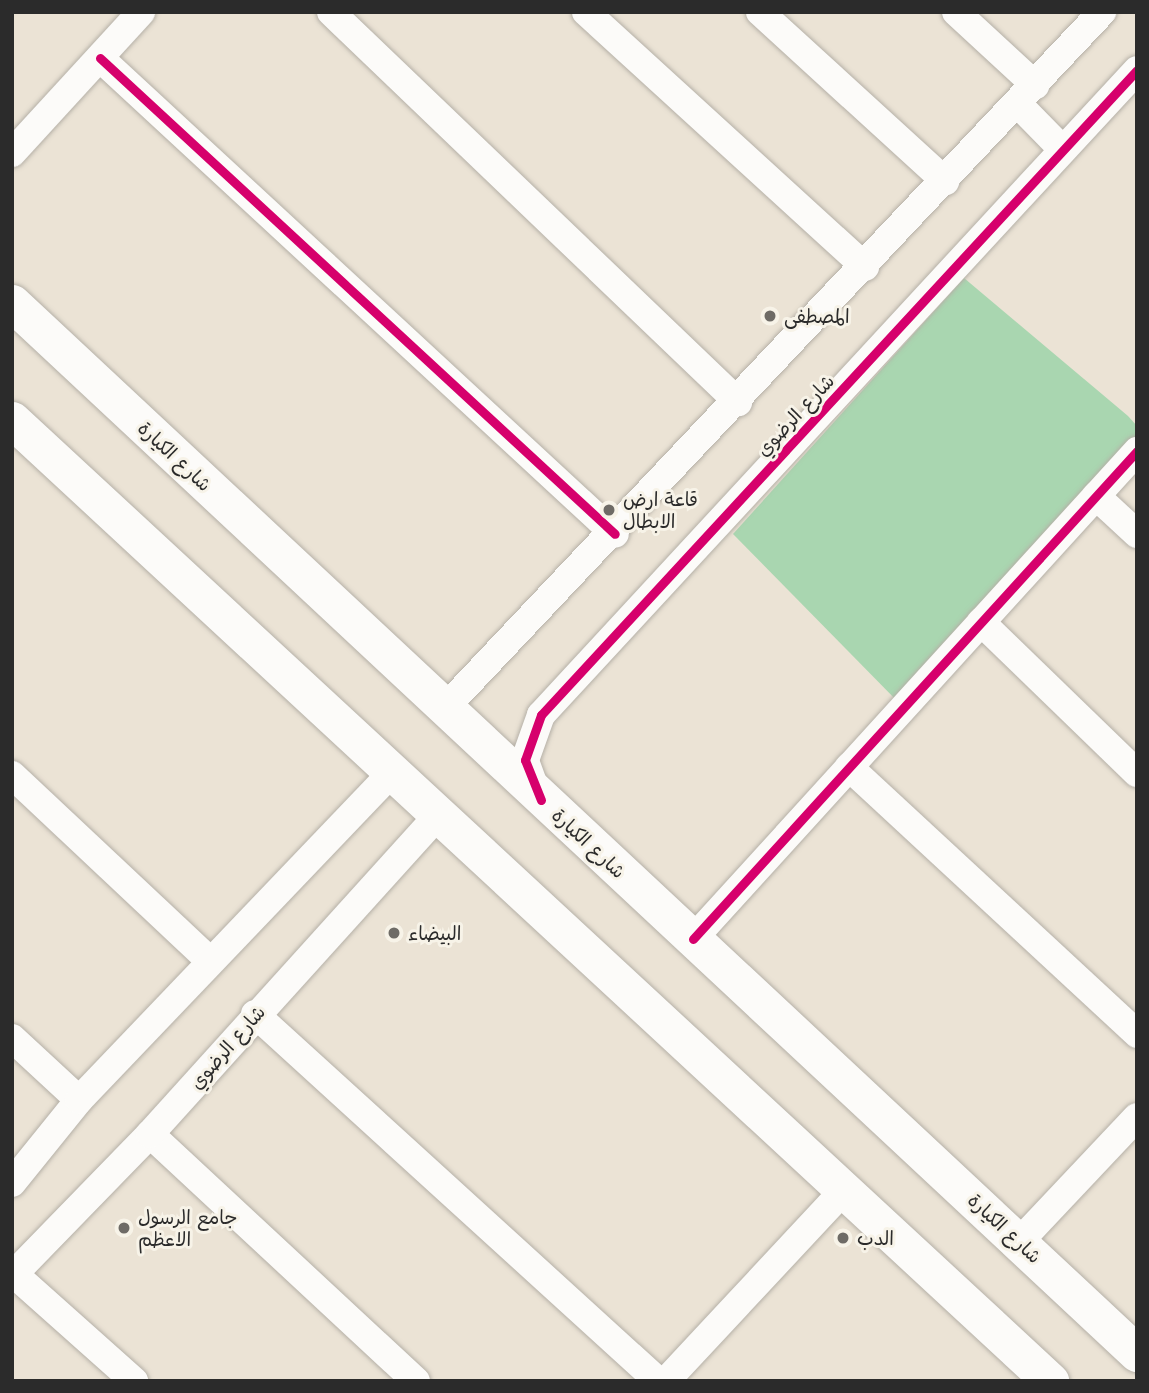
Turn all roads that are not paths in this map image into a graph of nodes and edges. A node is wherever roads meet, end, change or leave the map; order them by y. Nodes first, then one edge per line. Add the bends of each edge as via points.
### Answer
1 (141, 12) edge
2 (331, 12) edge
3 (586, 12) edge
4 (760, 12) edge
5 (956, 12) edge
6 (1102, 12) edge
7 (100, 58) junction
8 (1131, 88) edge
9 (1026, 94) junction
10 (1063, 150) junction
11 (12, 153) edge
12 (945, 181) junction
13 (865, 267) junction
14 (12, 303) edge
15 (738, 402) junction
16 (12, 420) edge
17 (1137, 451) edge
18 (1096, 496) junction
19 (615, 534) junction
20 (1137, 534) edge
21 (981, 622) junction
22 (444, 709) junction
23 (849, 766) junction
24 (392, 772) junction
25 (1137, 773) edge
26 (12, 775) edge
27 (541, 800) junction
28 (438, 815) junction
29 (693, 939) junction
30 (210, 961) junction
31 (255, 1014) junction
32 (1137, 1034) edge
33 (12, 1038) edge
34 (79, 1100) junction
35 (1137, 1117) edge
36 (150, 1134) junction
37 (12, 1183) edge
38 (844, 1190) junction
39 (1020, 1241) junction
40 (13, 1275) edge
41 (1137, 1353) edge
42 (134, 1381) edge
43 (416, 1381) edge
44 (658, 1381) edge
45 (666, 1381) edge
46 (1050, 1381) edge

1 - 7 street
2 - 15 street
3 - 13 street
4 - 12 street
5 - 9 street
6 - 9 street
7 - 11 street
7 - 19 street
8 - 10 street, شارع الرضوي
9 - 10 street
9 - 12 street
10 - 27 street, شارع الرضوي via 541,715 525,760
12 - 13 street
13 - 15 street
14 - 22 main road, شارع الكيارة
15 - 19 street
16 - 24 main road
17 - 18 street
18 - 20 street
18 - 21 street
19 - 22 street
21 - 23 street
21 - 25 street
22 - 27 main road, شارع الكيارة
23 - 29 street
23 - 32 street
24 - 28 main road
24 - 30 street
26 - 30 street
27 - 29 main road, شارع الكيارة
28 - 31 street, شارع الرضوي
28 - 38 main road
29 - 39 main road, شارع الكيارة
30 - 34 street
31 - 36 street, شارع الرضوي
31 - 44 street
33 - 34 street
34 - 37 street
35 - 39 street
36 - 40 street, شارع الرضوي
36 - 43 street
38 - 45 street
38 - 46 main road
39 - 41 main road, شارع الكيارة
40 - 42 street

